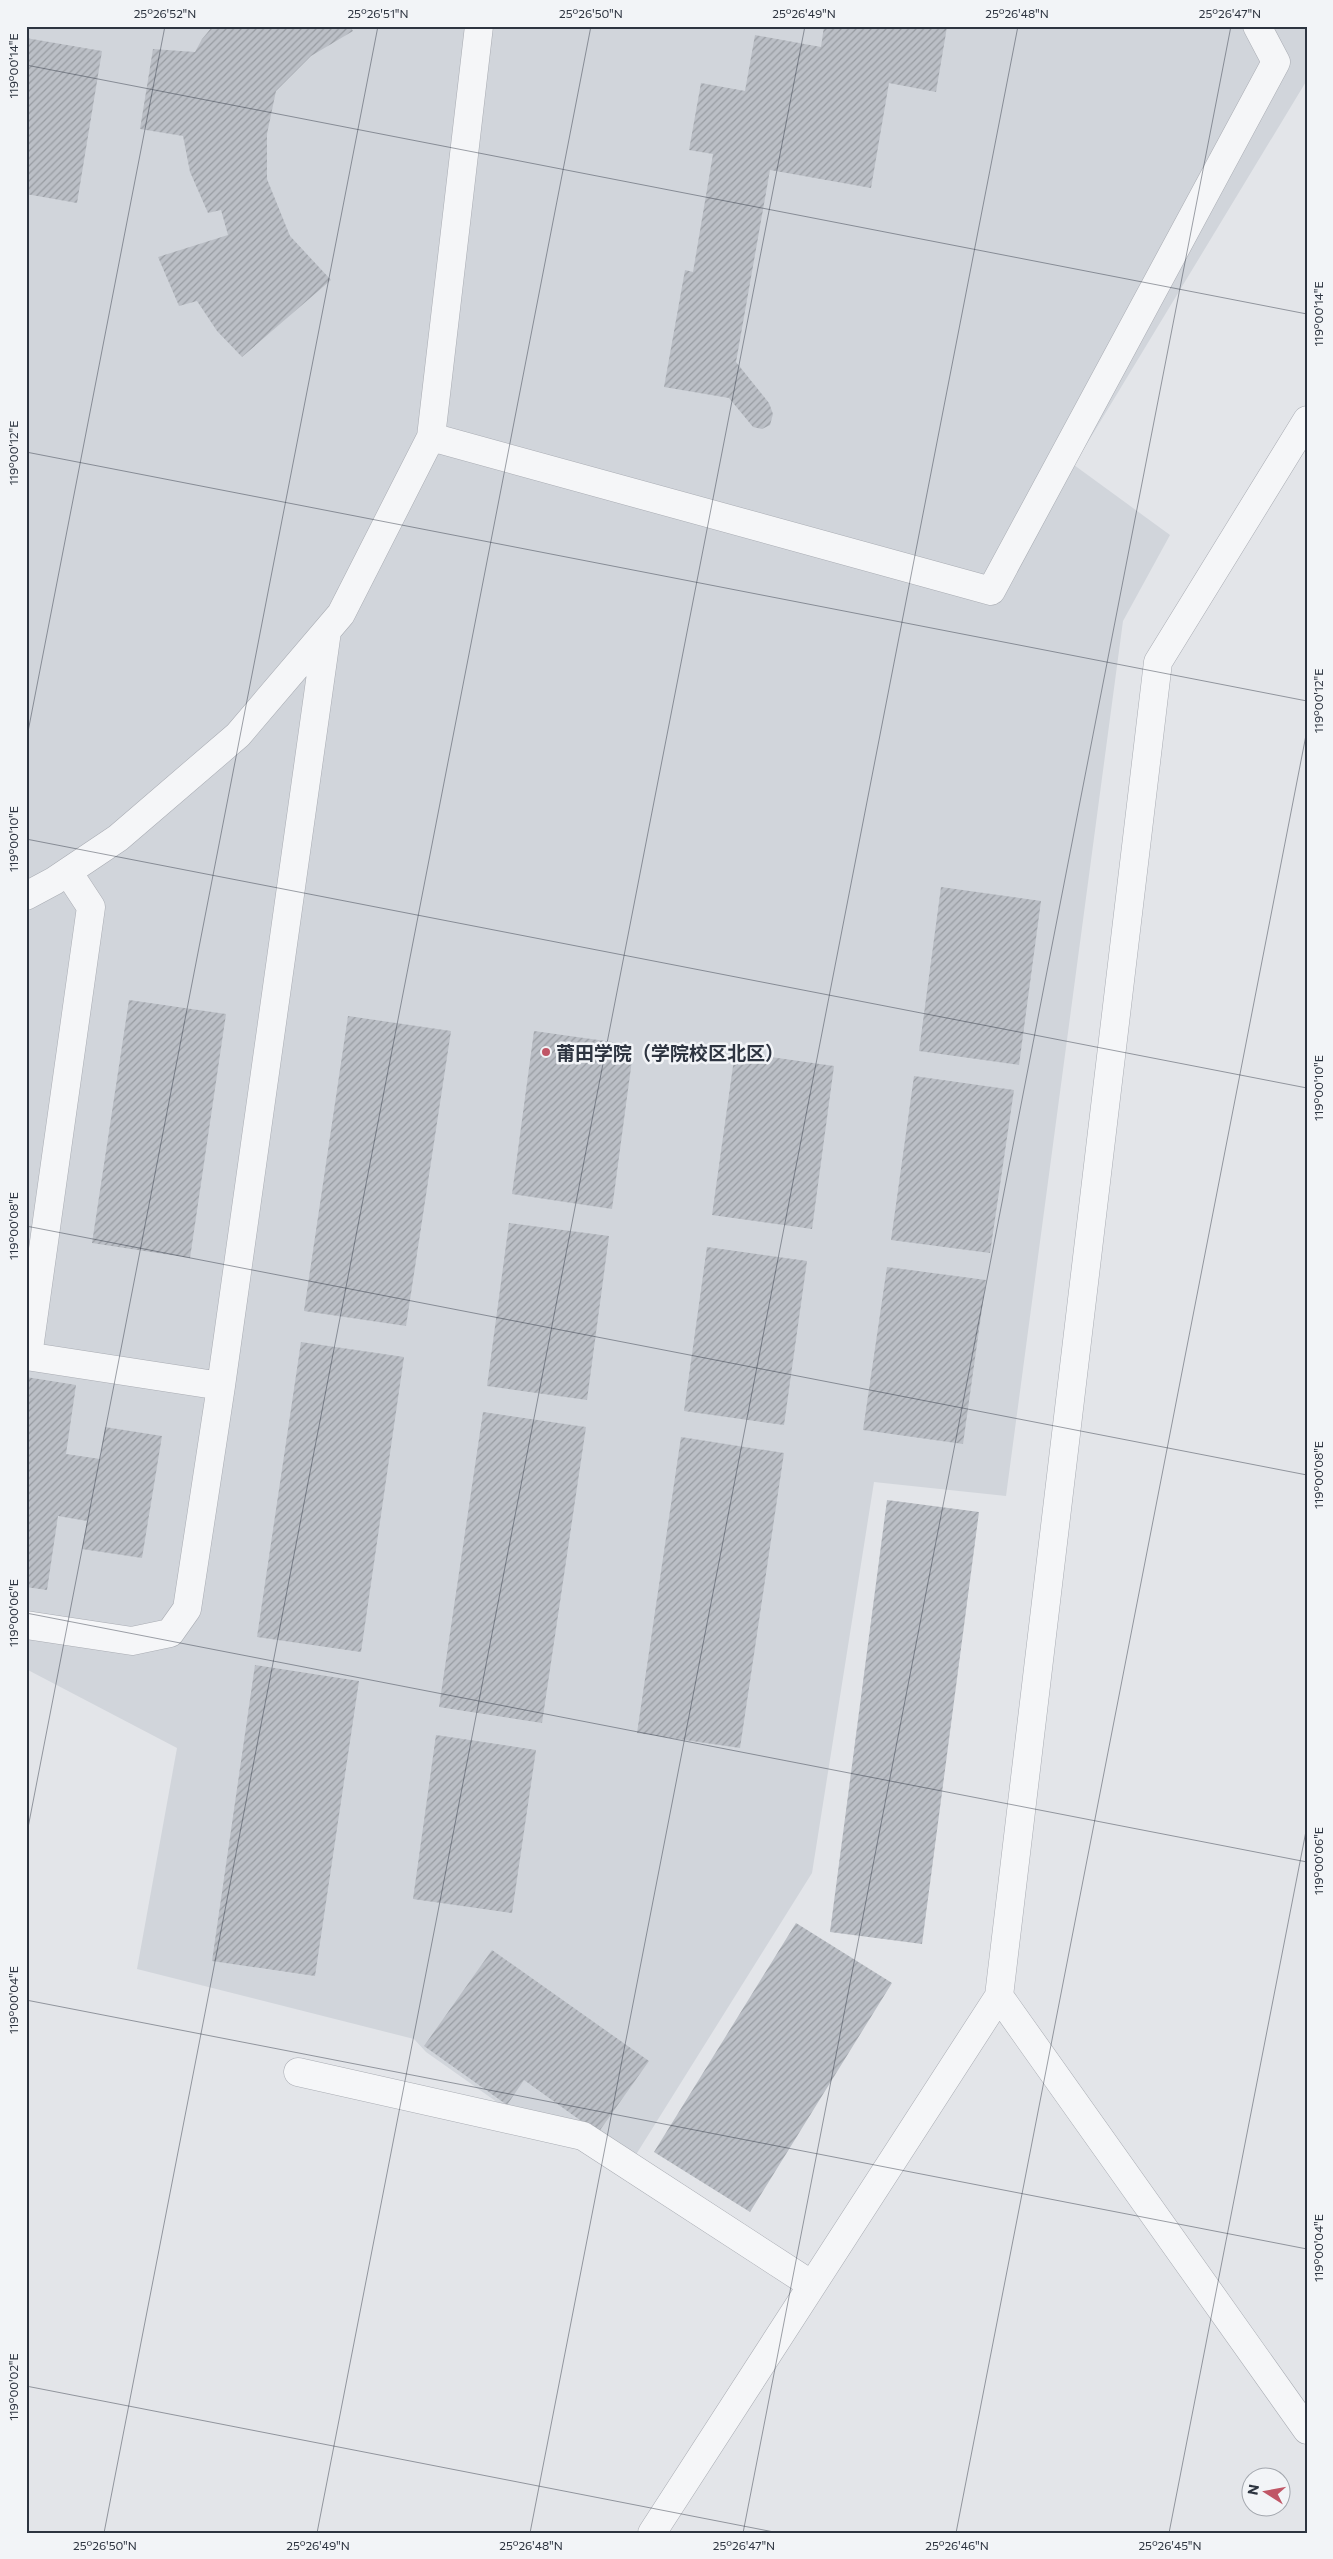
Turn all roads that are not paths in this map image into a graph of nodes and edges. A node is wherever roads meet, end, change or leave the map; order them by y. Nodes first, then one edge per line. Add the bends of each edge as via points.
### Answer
1 (479, 26) edge
2 (1257, 26) edge
3 (1307, 420) edge
4 (430, 437) junction
5 (327, 631) junction
6 (68, 872) junction
7 (26, 896) edge
8 (27, 1356) edge
9 (221, 1386) junction
10 (26, 1625) edge
11 (1000, 1996) junction
12 (298, 2072) dead end
13 (812, 2285) junction
14 (1307, 2430) edge
15 (652, 2533) edge

1 - 4 street
2 - 4 street via 1276,62 991,591
3 - 11 street via 1158,662
4 - 5 street via 341,614
5 - 6 street via 238,735 118,838
5 - 9 street
6 - 7 street
6 - 8 street via 91,907
8 - 9 street
9 - 10 street via 187,1609 170,1633 132,1641
11 - 13 street
11 - 14 street
12 - 13 street via 583,2136
13 - 15 street

